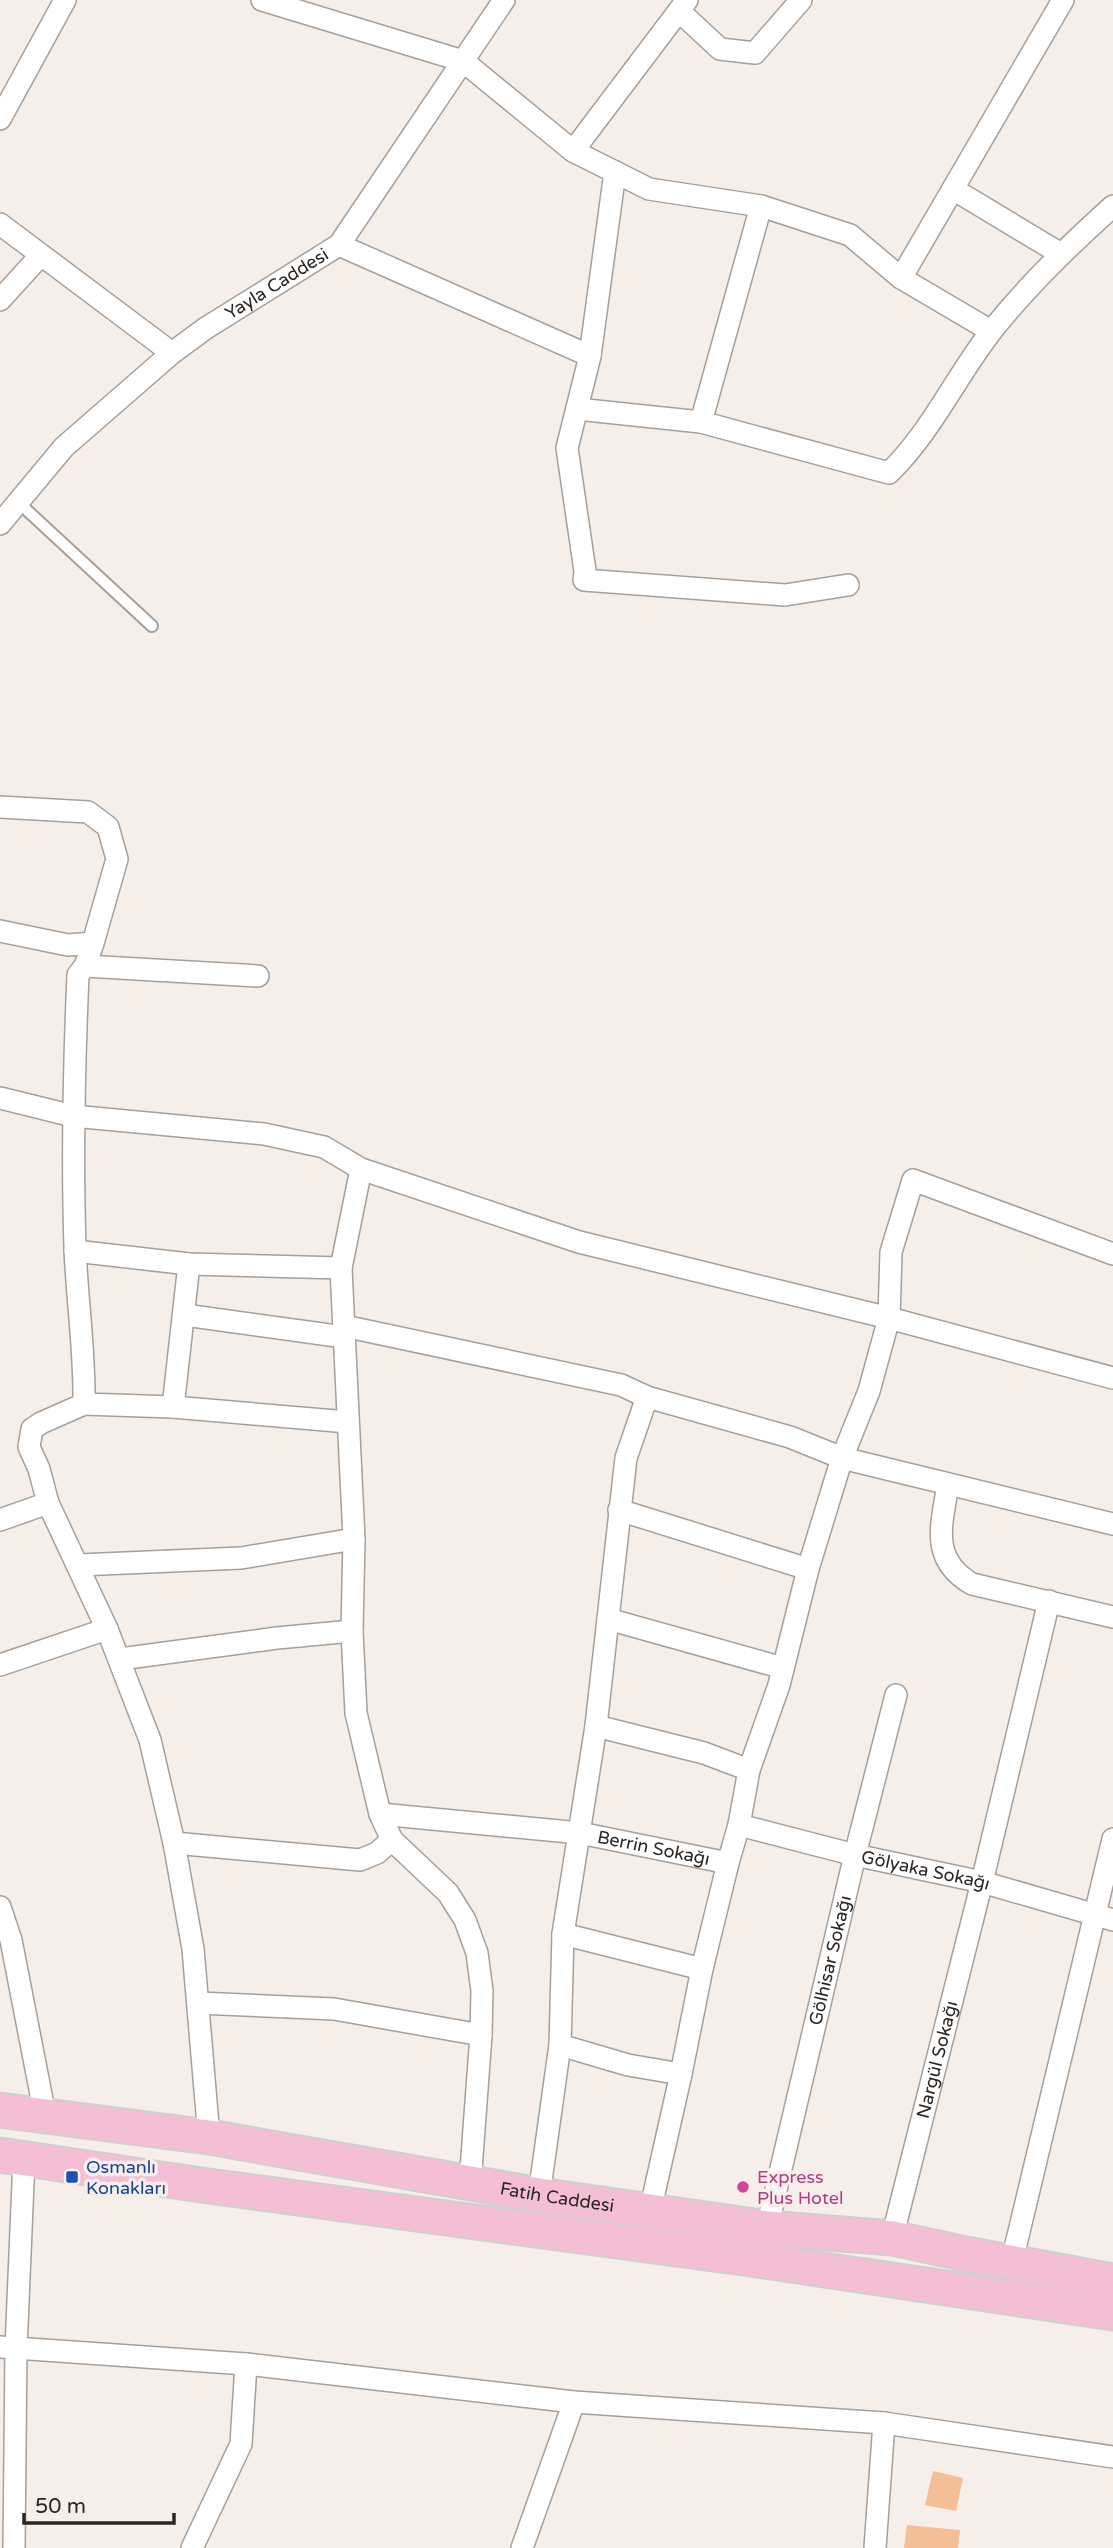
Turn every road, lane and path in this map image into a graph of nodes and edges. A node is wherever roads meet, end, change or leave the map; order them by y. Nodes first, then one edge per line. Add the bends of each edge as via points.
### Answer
1 (65, 0) edge
2 (262, 0) edge
3 (504, 0) edge
4 (801, 0) edge
5 (1063, 0) edge
6 (683, 5) edge
7 (463, 61) junction
8 (0, 119) edge
9 (573, 151) junction
10 (615, 172) junction
11 (953, 189) junction
12 (1113, 205) edge
13 (761, 206) junction
14 (0, 224) edge
15 (339, 245) junction
16 (1061, 254) junction
17 (41, 255) junction
18 (901, 278) junction
19 (0, 300) edge
20 (991, 331) junction
21 (172, 353) junction
22 (590, 356) junction
23 (577, 409) junction
24 (701, 422) junction
25 (18, 502) junction
26 (0, 524) edge
27 (848, 585) dead end
28 (152, 626) dead end
29 (0, 807) edge
30 (0, 931) edge
31 (93, 943) junction
32 (85, 966) junction
33 (258, 976) dead end
34 (0, 1098) edge
35 (73, 1116) junction
36 (360, 1170) junction
37 (75, 1251) junction
38 (1113, 1254) edge
39 (189, 1264) junction
40 (341, 1268) junction
41 (185, 1315) junction
42 (889, 1318) junction
43 (344, 1331) junction
44 (1113, 1378) edge
45 (647, 1397) junction
46 (84, 1404) junction
47 (173, 1407) junction
48 (348, 1422) junction
49 (842, 1458) junction
50 (948, 1484) junction
51 (48, 1503) junction
52 (619, 1510) junction
53 (0, 1520) edge
54 (1113, 1524) edge
55 (354, 1539) junction
56 (79, 1565) junction
57 (808, 1569) junction
58 (1049, 1601) junction
59 (1113, 1617) edge
60 (608, 1619) junction
61 (107, 1629) junction
62 (352, 1631) junction
63 (120, 1659) junction
64 (0, 1665) edge
65 (783, 1668) junction
66 (896, 1695) dead end
67 (596, 1726) junction
68 (749, 1770) junction
69 (380, 1814) junction
70 (739, 1825) junction
71 (579, 1833) junction
72 (1113, 1839) edge
73 (392, 1840) junction
74 (174, 1843) junction
75 (855, 1855) junction
76 (727, 1863) junction
77 (982, 1882) junction
78 (0, 1907) edge
79 (1104, 1918) edge
80 (563, 1934) junction
81 (702, 1969) junction
82 (198, 2003) junction
83 (481, 2035) junction
84 (560, 2045) junction
85 (681, 2074) junction
86 (0, 2110) edge
87 (45, 2115) junction
88 (209, 2137) junction
89 (12, 2157) edge
90 (470, 2183) junction
91 (539, 2195) junction
92 (650, 2211) junction
93 (767, 2228) junction
94 (892, 2238) junction
95 (1012, 2261) junction
96 (1113, 2279) edge
97 (1113, 2314) edge
98 (8, 2348) edge
99 (246, 2364) junction
100 (574, 2402) junction
101 (884, 2423) junction
102 (1113, 2457) edge
103 (15, 2548) edge
104 (192, 2548) edge
105 (522, 2548) edge
106 (875, 2548) edge

1 - 8 street
2 - 7 street
3 - 7 street, Yayla Caddesi
4 - 6 street via 755,52 720,49
5 - 11 street
6 - 9 street
7 - 9 street
7 - 15 street, Yayla Caddesi
9 - 10 street
10 - 13 street via 649,189
10 - 22 street
11 - 16 street
11 - 18 street
12 - 16 street
13 - 18 street via 850,235
13 - 24 street
14 - 17 street
15 - 21 street, Yayla Caddesi
15 - 22 street
16 - 20 street
17 - 19 street
17 - 21 street
18 - 20 street
20 - 24 street via 911,451 889,473
21 - 25 street, Yayla Caddesi via 64,447
22 - 23 street
23 - 24 street
23 - 27 street via 567,448 584,580 785,595
25 - 26 street, Yayla Caddesi
25 - 28 lane
29 - 31 street via 88,812 108,827 117,859
30 - 31 street via 68,945
31 - 32 street
32 - 33 street
32 - 35 street via 78,975
34 - 35 street
35 - 36 street via 264,1134 324,1147
35 - 37 street
36 - 40 street
36 - 42 street via 579,1242
37 - 39 street
37 - 46 street
38 - 42 street via 913,1180 891,1251
39 - 40 street
39 - 41 street
40 - 43 street
41 - 43 street
41 - 47 street
42 - 44 street
42 - 49 street via 869,1391
43 - 45 street via 621,1385
43 - 48 street
45 - 49 street via 790,1437
45 - 52 street via 626,1458
46 - 47 street
46 - 51 street via 32,1429 30,1447
47 - 48 street
48 - 55 street
49 - 50 street
49 - 57 street
50 - 54 street
50 - 58 street via 940,1536 952,1569 972,1584
51 - 53 street
51 - 56 street
52 - 57 street
52 - 60 street
55 - 56 street via 241,1558
55 - 62 street
56 - 61 street
57 - 65 street
58 - 59 street
58 - 77 street, Nargül Sokağı
60 - 65 street
60 - 67 street
61 - 63 street
61 - 64 street
62 - 63 street
62 - 69 street via 356,1713
63 - 74 street via 150,1740
65 - 68 street
66 - 75 street, Gölhisar Sokağı
67 - 68 street via 704,1753
67 - 71 street
68 - 70 street
69 - 71 street, Berrin Sokağı
69 - 73 street
70 - 75 street, Gölyaka Sokağı
70 - 76 street
71 - 76 street, Berrin Sokağı
71 - 80 street
72 - 79 street
73 - 74 street via 359,1860
73 - 83 street via 448,1893 465,1920 481,1972
74 - 82 street
75 - 77 street, Gölyaka Sokağı
75 - 93 street, Gölhisar Sokağı
76 - 81 street
77 - 79 street, Gölyaka Sokağı
77 - 94 street, Nargül Sokağı
78 - 87 street via 11,1940
79 - 95 street
80 - 81 street
80 - 84 street
81 - 85 street
82 - 83 street via 334,2009
82 - 88 street
83 - 90 street
84 - 85 street via 628,2065
84 - 91 street
85 - 92 street
86 - 87 main road, Fatih Caddesi
87 - 88 main road, Fatih Caddesi
88 - 90 main road, Fatih Caddesi
89 - 97 main road, Fatih Caddesi
89 - 98 street
90 - 91 main road, Fatih Caddesi
91 - 92 main road, Fatih Caddesi
92 - 93 main road, Fatih Caddesi
93 - 94 main road, Fatih Caddesi
94 - 95 main road, Fatih Caddesi
95 - 96 main road, Fatih Caddesi
98 - 99 street
98 - 103 street
99 - 100 street
99 - 104 street via 242,2444
100 - 101 street
100 - 105 street
101 - 102 street
101 - 106 street

